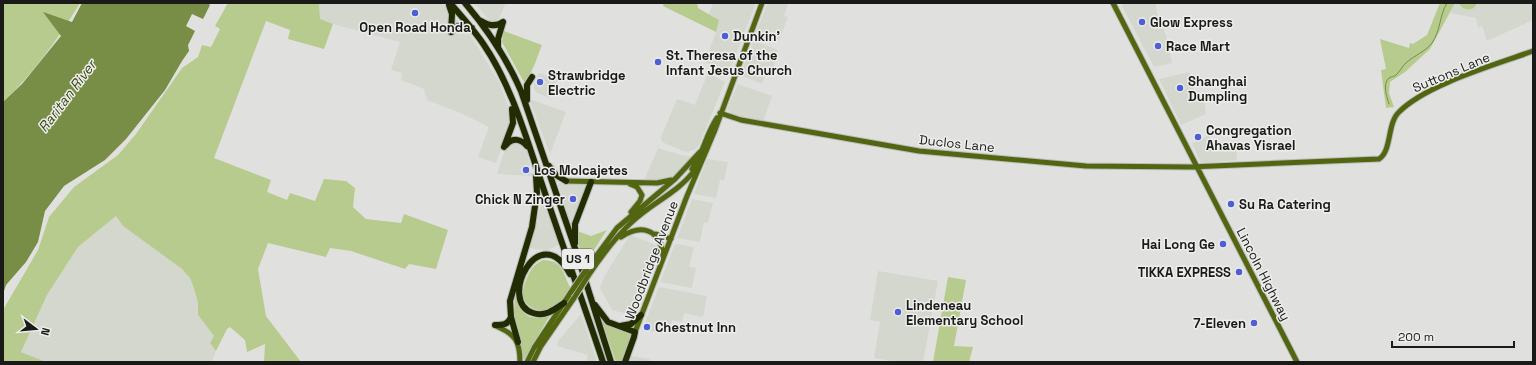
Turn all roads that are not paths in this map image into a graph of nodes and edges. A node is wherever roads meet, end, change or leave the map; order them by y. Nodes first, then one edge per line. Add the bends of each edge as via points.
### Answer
1 (449, 3) edge
2 (465, 3) edge
3 (762, 3) edge
4 (1113, 3) edge
5 (478, 18) junction
6 (472, 28) junction
7 (498, 47) junction
8 (1533, 51) edge
9 (532, 77) dead end
10 (508, 91) junction
11 (527, 108) junction
12 (720, 113) junction
13 (529, 147) junction
14 (702, 154) junction
15 (543, 156) junction
16 (532, 157) junction
17 (1196, 166) junction
18 (675, 179) junction
19 (566, 181) joint
20 (591, 182) junction
21 (686, 182) junction
22 (625, 183) junction
23 (688, 196) junction
24 (617, 228) junction
25 (655, 234) junction
26 (671, 239) junction
27 (612, 243) junction
28 (577, 254) junction
29 (663, 258) junction
30 (578, 290) junction
31 (590, 299) junction
32 (564, 303) junction
33 (641, 315) junction
34 (511, 317) junction
35 (495, 325) joint
36 (618, 326) junction
37 (635, 332) junction
38 (518, 342) junction
39 (520, 362) edge
40 (527, 362) edge
41 (533, 362) edge
42 (602, 362) edge
43 (611, 362) edge
44 (625, 362) edge
45 (1297, 362) edge

1 - 6 highway, US 1
1 - 6 highway via 452,14 451,32 458,26
2 - 5 highway, US 1
3 - 12 main road, Woodbridge Avenue
4 - 17 main road, Lincoln Highway
5 - 7 highway, US 1
5 - 7 highway via 492,26 503,22
6 - 10 highway, US 1 via 498,68
7 - 11 highway, US 1
8 - 17 main road, Suttons Lane via 1455,80 1412,100 1395,116 1385,153 1379,158
9 - 11 highway via 526,88
10 - 13 highway, US 1
10 - 13 highway via 513,123 504,147 508,142 515,140 522,141
11 - 15 highway, US 1
12 - 14 main road, Woodbridge Avenue via 711,126
12 - 17 main road, Duclos Lane via 748,121 919,151 1086,166
13 - 16 highway, US 1
14 - 18 main road
14 - 21 main road
14 - 23 main road, Woodbridge Avenue
15 - 19 highway via 556,175
15 - 28 highway, US 1
16 - 30 highway, US 1
16 - 34 highway via 537,192 532,227 512,289
17 - 45 main road, Lincoln Highway
18 - 22 main road via 662,183
18 - 24 main road
19 - 20 main road
20 - 22 main road
20 - 28 highway via 575,224
21 - 23 main road, Woodbridge Avenue
21 - 27 main road via 633,220
22 - 24 main road via 637,187 642,197
23 - 26 main road, Woodbridge Avenue
24 - 32 main road, bridge
25 - 26 main road
25 - 27 main road via 642,230 634,231 626,233
25 - 29 main road via 661,243
26 - 29 main road, Woodbridge Avenue
27 - 41 main road, bridge via 541,346
28 - 31 highway, US 1
29 - 33 main road, Woodbridge Avenue
30 - 32 highway via 566,267 558,258 548,255 534,258 528,265 519,289 519,299 523,306 531,312 541,314 553,311
30 - 42 highway, US 1
31 - 36 highway via 608,322
31 - 43 highway, US 1
32 - 40 main road
33 - 36 highway via 631,324
33 - 37 main road, Woodbridge Avenue
34 - 35 highway via 506,324
34 - 38 highway
35 - 38 main road via 512,334
36 - 37 highway
37 - 44 highway
38 - 39 main road

